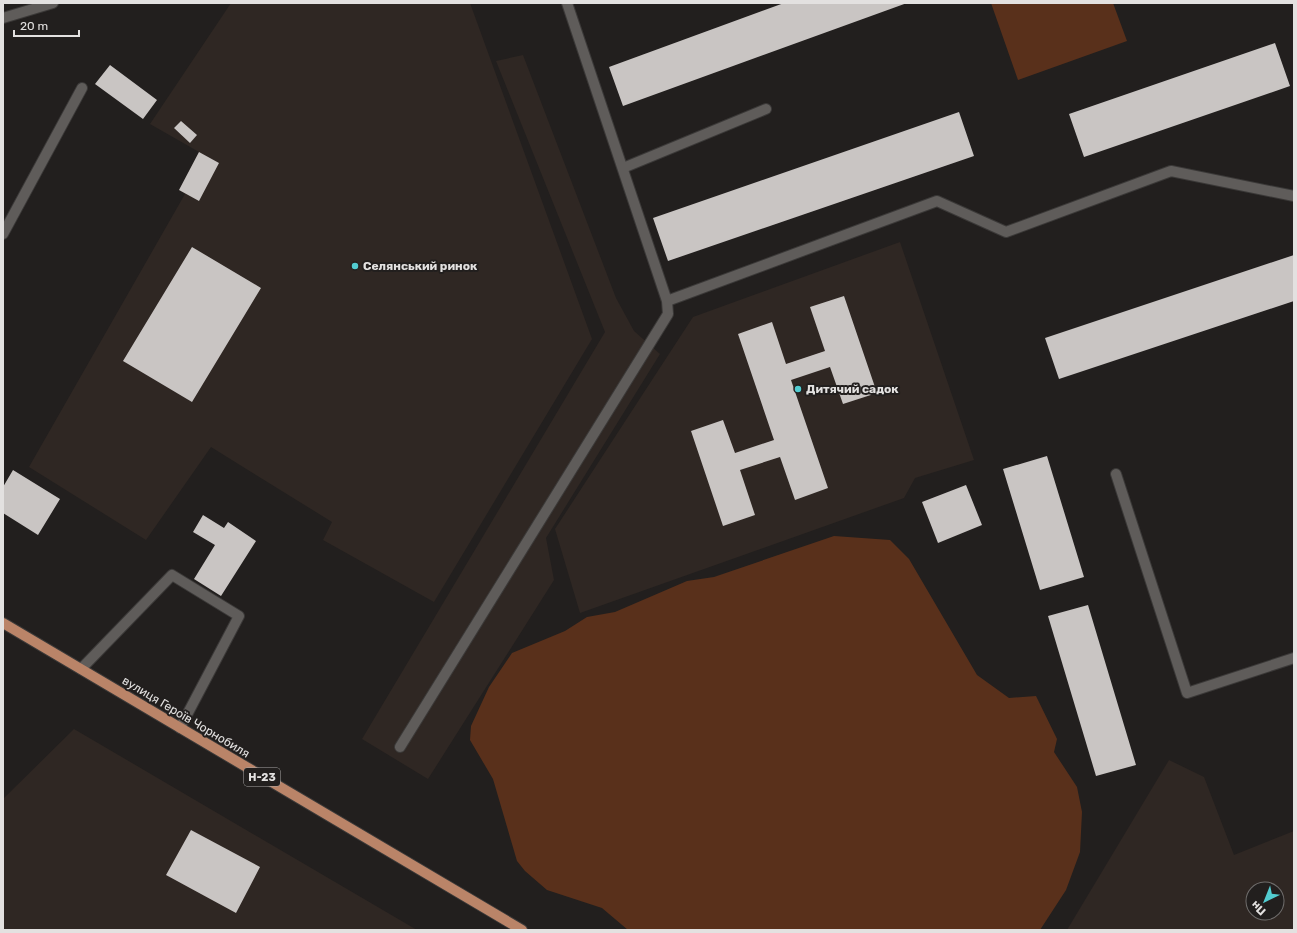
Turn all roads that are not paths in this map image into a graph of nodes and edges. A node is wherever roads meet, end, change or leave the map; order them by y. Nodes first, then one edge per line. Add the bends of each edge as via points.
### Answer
1 (53, 3) edge
2 (567, 3) edge
3 (3, 18) edge
4 (82, 88) dead end
5 (766, 109) dead end
6 (622, 168) junction
7 (1294, 196) edge
8 (3, 234) edge
9 (667, 301) junction
10 (1116, 474) dead end
11 (3, 623) edge
12 (1294, 658) edge
13 (81, 669) junction
14 (180, 728) junction
15 (400, 747) dead end
16 (522, 930) edge

1 - 3 street
2 - 6 street
4 - 8 street
5 - 6 street
6 - 9 street
7 - 9 street via 1171,171 1006,232 937,201
9 - 15 street via 668,314
10 - 12 street via 1187,693
11 - 13 main road, вулиця Героїв Чорнобиля / Н-23
13 - 14 main road, вулиця Героїв Чорнобиля / Н-23
13 - 14 street via 172,575 240,616
14 - 16 main road, вулиця Героїв Чорнобиля / Н-23

